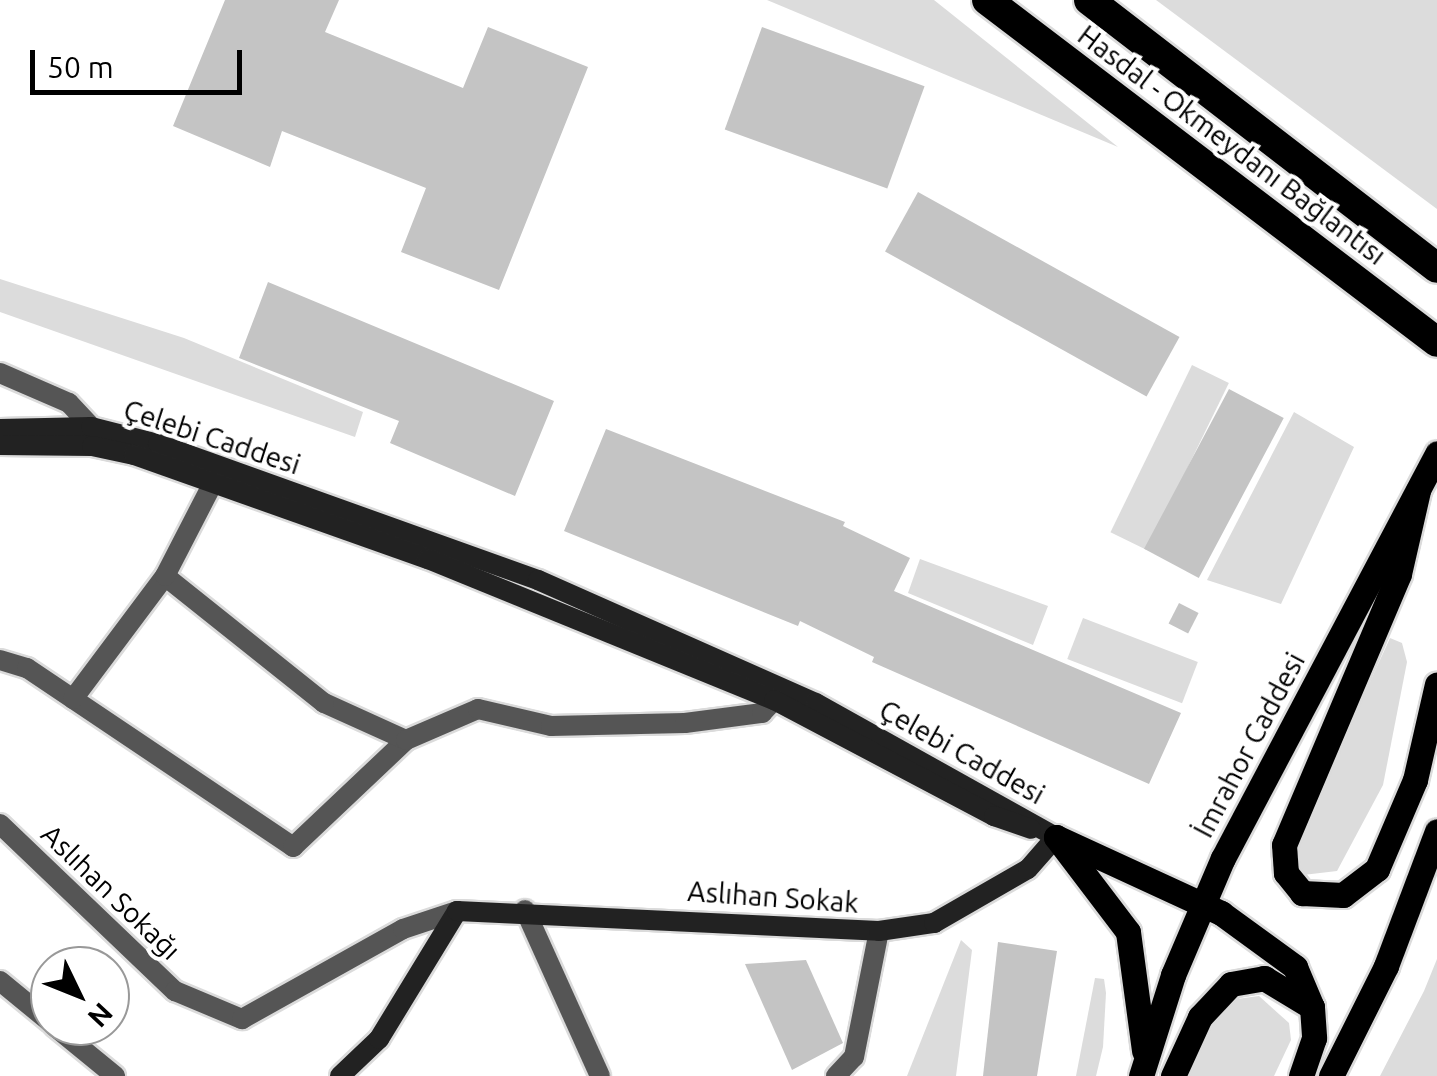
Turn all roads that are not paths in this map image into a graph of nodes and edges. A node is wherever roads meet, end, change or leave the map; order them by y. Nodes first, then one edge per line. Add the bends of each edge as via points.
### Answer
1 (987, 0) edge
2 (1089, 0) edge
3 (1437, 268) edge
4 (1437, 342) edge
5 (0, 373) edge
6 (0, 429) edge
7 (91, 436) junction
8 (0, 445) edge
9 (1437, 453) edge
10 (217, 473) junction
11 (1418, 491) junction
12 (165, 576) junction
13 (0, 660) edge
14 (1437, 684) edge
15 (777, 694) junction
16 (73, 699) junction
17 (406, 740) junction
18 (0, 824) edge
19 (1437, 831) edge
20 (1056, 837) junction
21 (1202, 905) junction
22 (457, 910) junction
23 (525, 910) junction
24 (879, 932) junction
25 (0, 981) edge
26 (30, 1006) edge
27 (1312, 1007) junction
28 (79, 1046) edge
29 (1143, 1070) edge
30 (346, 1074) edge
31 (115, 1076) edge
32 (600, 1076) edge
33 (836, 1076) edge
34 (1172, 1076) edge
35 (1301, 1076) edge
36 (1331, 1076) edge

1 - 4 highway, Hasdal - Okmeydanı Bağlantısı
2 - 3 highway, Hasdal - Okmeydanı Bağlantısı
5 - 7 street via 69,403
6 - 7 street, Çelebi Caddesi
7 - 8 street, Çelebi Caddesi
7 - 10 street, Çelebi Caddesi
9 - 11 main road, İmrahor Caddesi
10 - 12 street
10 - 15 street, Çelebi Caddesi via 538,580
11 - 14 main road via 1399,574 1284,845 1286,873 1302,893 1343,896 1377,868 1415,780
11 - 21 main road, İmrahor Caddesi
12 - 16 street
12 - 17 street via 324,703
13 - 16 street via 27,668
15 - 17 street via 762,713 685,724 551,726 478,709
15 - 20 street, Çelebi Caddesi
16 - 17 street via 293,847
18 - 22 street, Aslıhan Sokağı via 176,991 242,1018 403,929
19 - 36 main road via 1392,952
20 - 21 main road
20 - 24 street, Aslıhan Sokak via 1028,869 934,923
20 - 29 main road via 1128,932
21 - 27 main road via 1277,950 1295,967
21 - 29 main road, İmrahor Caddesi
22 - 23 street, Aslıhan Sokak
22 - 30 street via 379,1039
23 - 24 street, Aslıhan Sokak
23 - 32 street
24 - 33 street via 854,1057
25 - 26 street
27 - 34 main road via 1264,978 1231,984 1200,1018
27 - 35 main road via 1314,1038
28 - 31 street

